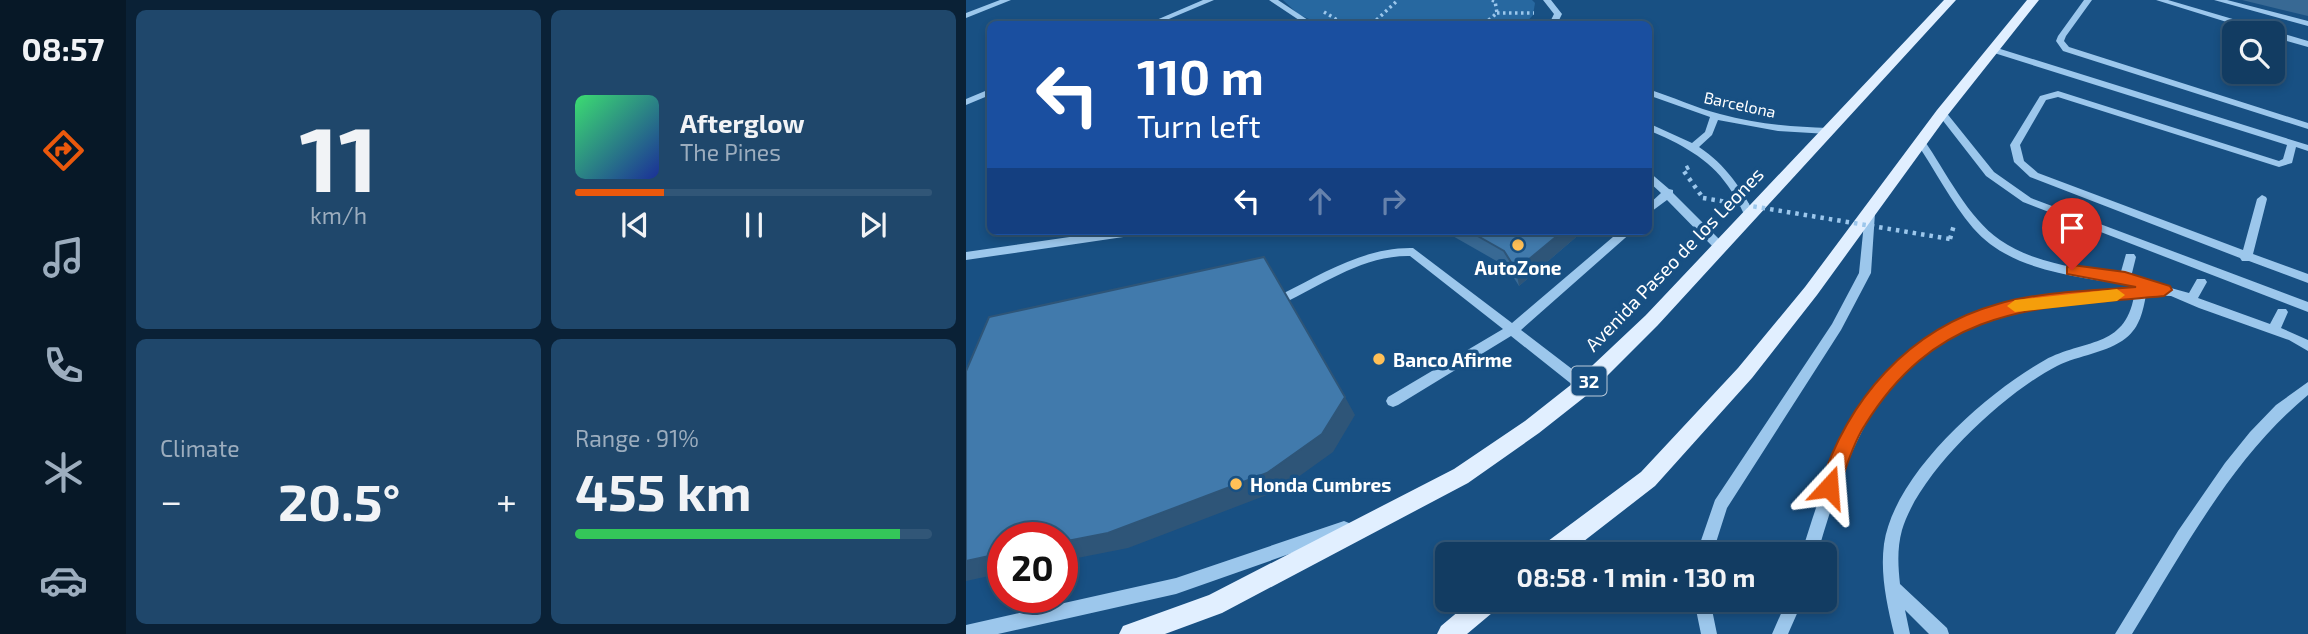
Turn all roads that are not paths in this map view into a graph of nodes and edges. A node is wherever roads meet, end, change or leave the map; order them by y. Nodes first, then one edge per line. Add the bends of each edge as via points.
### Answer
1 (1007, 0) edge
2 (1210, 0) edge
3 (1273, 0) edge
4 (1546, 0) edge
5 (1951, 0) edge
6 (2033, 0) edge
7 (2088, 0) edge
8 (2160, 0) edge
9 (2218, 0) edge
10 (966, 16) edge
11 (1158, 21) edge
12 (1305, 21) edge
13 (1554, 21) edge
14 (2229, 21) edge
15 (2308, 24) edge
16 (2285, 38) edge
17 (2308, 44) edge
18 (1994, 50) junction
19 (987, 93) edge
20 (1652, 94) edge
21 (966, 102) edge
22 (1942, 113) junction
23 (1714, 118) junction
24 (2308, 126) edge
25 (1652, 128) edge
26 (1828, 131) junction
27 (1921, 142) junction
28 (2292, 143) junction
29 (1694, 146) junction
30 (2308, 148) edge
31 (1652, 177) edge
32 (1669, 192) junction
33 (2262, 199) dead end
34 (1652, 207) edge
35 (1870, 213) junction
36 (1751, 217) junction
37 (1043, 235) edge
38 (1109, 235) edge
39 (1622, 235) edge
40 (1038, 245) junction
41 (1721, 248) junction
42 (966, 256) edge
43 (2130, 257) dead end
44 (2246, 258) junction
45 (2125, 278) junction
46 (2308, 279) edge
47 (2201, 282) dead end
48 (2164, 290) junction
49 (2140, 294) junction
50 (1286, 297) edge
51 (2191, 300) junction
52 (2308, 307) edge
53 (2282, 313) dead end
54 (1513, 329) junction
55 (2274, 330) junction
56 (2308, 346) edge
57 (1584, 386) junction
58 (2308, 387) edge
59 (1393, 401) dead end
60 (1394, 511) junction
61 (1565, 542) edge
62 (1708, 542) edge
63 (1813, 542) edge
64 (1892, 587) junction
65 (1476, 612) edge
66 (1704, 612) edge
67 (1790, 612) edge
68 (1937, 631) edge
69 (966, 633) edge
70 (1131, 634) edge
71 (1449, 634) edge
72 (1709, 634) edge
73 (1780, 634) edge
74 (1902, 634) edge
75 (2123, 634) edge

1 - 10 street
2 - 11 street
3 - 12 street
4 - 13 street via 1558,13
5 - 26 main road, Avenida Paseo de los Leones / 32
6 - 18 main road
7 - 24 street via 2060,40 2066,49
8 - 14 street
9 - 15 street
16 - 17 street
18 - 22 main road
18 - 28 street
19 - 21 street
20 - 23 street, Barcelona
22 - 27 main road
22 - 52 street via 1979,163 2027,200
23 - 26 street, Barcelona
23 - 29 street via 1709,133
25 - 29 street
26 - 36 main road, Avenida Paseo de los Leones / 32
27 - 35 main road
27 - 45 street via 1993,241 2036,263
28 - 30 street
28 - 44 street via 2288,160 2279,164 2052,94 2043,98 2015,145 2019,162 2034,175
29 - 36 street via 1731,182
31 - 32 street
32 - 34 street
32 - 41 street
33 - 44 street
35 - 61 main road via 1745,373 1647,479
35 - 62 street via 1865,274 1837,327 1720,505
36 - 41 main road, Avenida Paseo de los Leones / 32
37 - 40 street
38 - 40 street
39 - 54 street
40 - 42 street
41 - 57 main road, Avenida Paseo de los Leones / 32
43 - 45 street
44 - 46 street
45 - 48 street
47 - 51 street
48 - 49 street
48 - 51 street
49 - 63 street via 1999,309 1942,334 1909,357 1885,382 1847,441
49 - 64 street via 2138,315 2124,335 2051,363 2035,374 1976,418 1922,476 1894,531
50 - 54 street via 1379,255 1413,252
51 - 55 street
53 - 55 street
54 - 57 street
54 - 59 street
55 - 56 street
57 - 60 main road, Avenida Paseo de los Leones / 32 via 1461,476
58 - 75 street via 2265,424 2201,511
60 - 69 street via 1176,586
60 - 70 main road, Avenida Paseo de los Leones / 32 via 1213,605
64 - 68 street
64 - 74 street
65 - 71 main road
66 - 72 street
67 - 73 street

